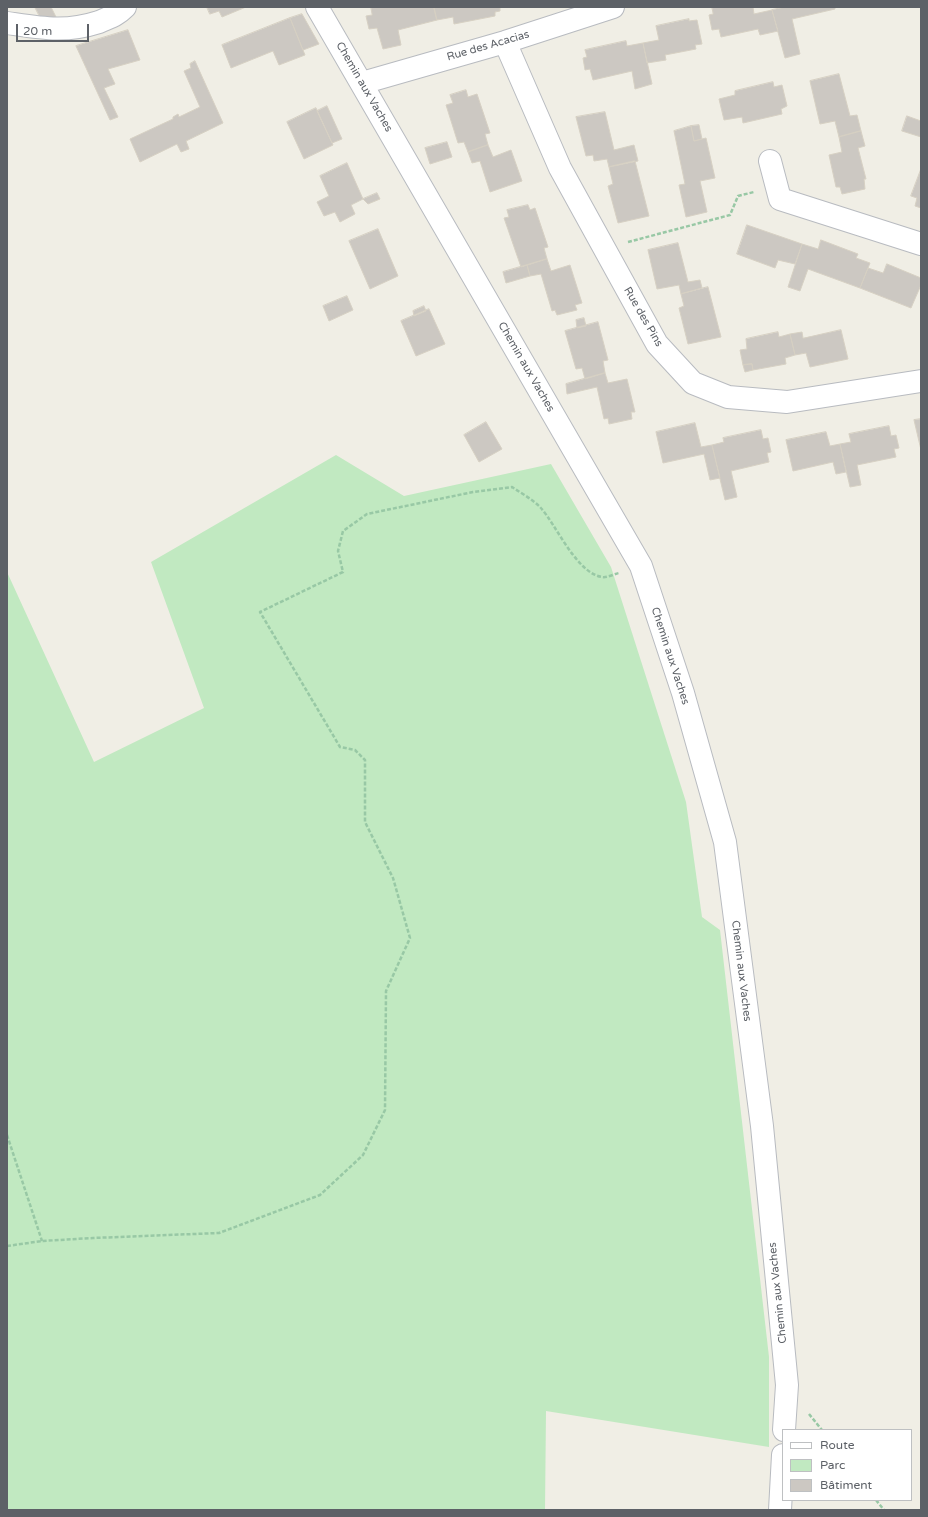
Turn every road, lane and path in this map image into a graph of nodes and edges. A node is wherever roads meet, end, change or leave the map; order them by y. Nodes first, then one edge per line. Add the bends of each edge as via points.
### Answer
1 (125, 7) edge
2 (317, 7) edge
3 (613, 7) edge
4 (7, 23) edge
5 (505, 42) junction
6 (362, 83) junction
7 (770, 161) dead end
8 (777, 187) junction
9 (921, 244) edge
10 (604, 248) junction
11 (919, 375) edge
12 (640, 566) junction
13 (7, 1135) edge
14 (42, 1241) junction
15 (7, 1246) edge
16 (784, 1429) edge
17 (782, 1473) edge
18 (877, 1501) edge
19 (780, 1510) edge
20 (884, 1510) edge

1 - 4 street via 118,15 82,27 54,29
2 - 6 street, Chemin aux Vaches
3 - 5 street, Rue des Acacias
5 - 6 street, Rue des Acacias
5 - 10 street, Rue des Pins via 560,168
6 - 12 street, Chemin aux Vaches
7 - 8 street
8 - 9 street via 780,199
8 - 10 path via 738,196 730,215
10 - 11 street, Rue des Pins via 657,344 693,383 728,397 787,402
12 - 14 path via 603,578 593,574 584,567 540,507 512,487 473,492 367,514 343,531 338,551 343,572 260,612 340,747 355,750 365,760 365,822 393,878 410,938 386,991 385,1110 364,1155 320,1195 219,1233
12 - 16 street, Chemin aux Vaches via 683,693 725,842 762,1126 787,1385
13 - 14 path
14 - 15 path
17 - 19 street
18 - 20 path

